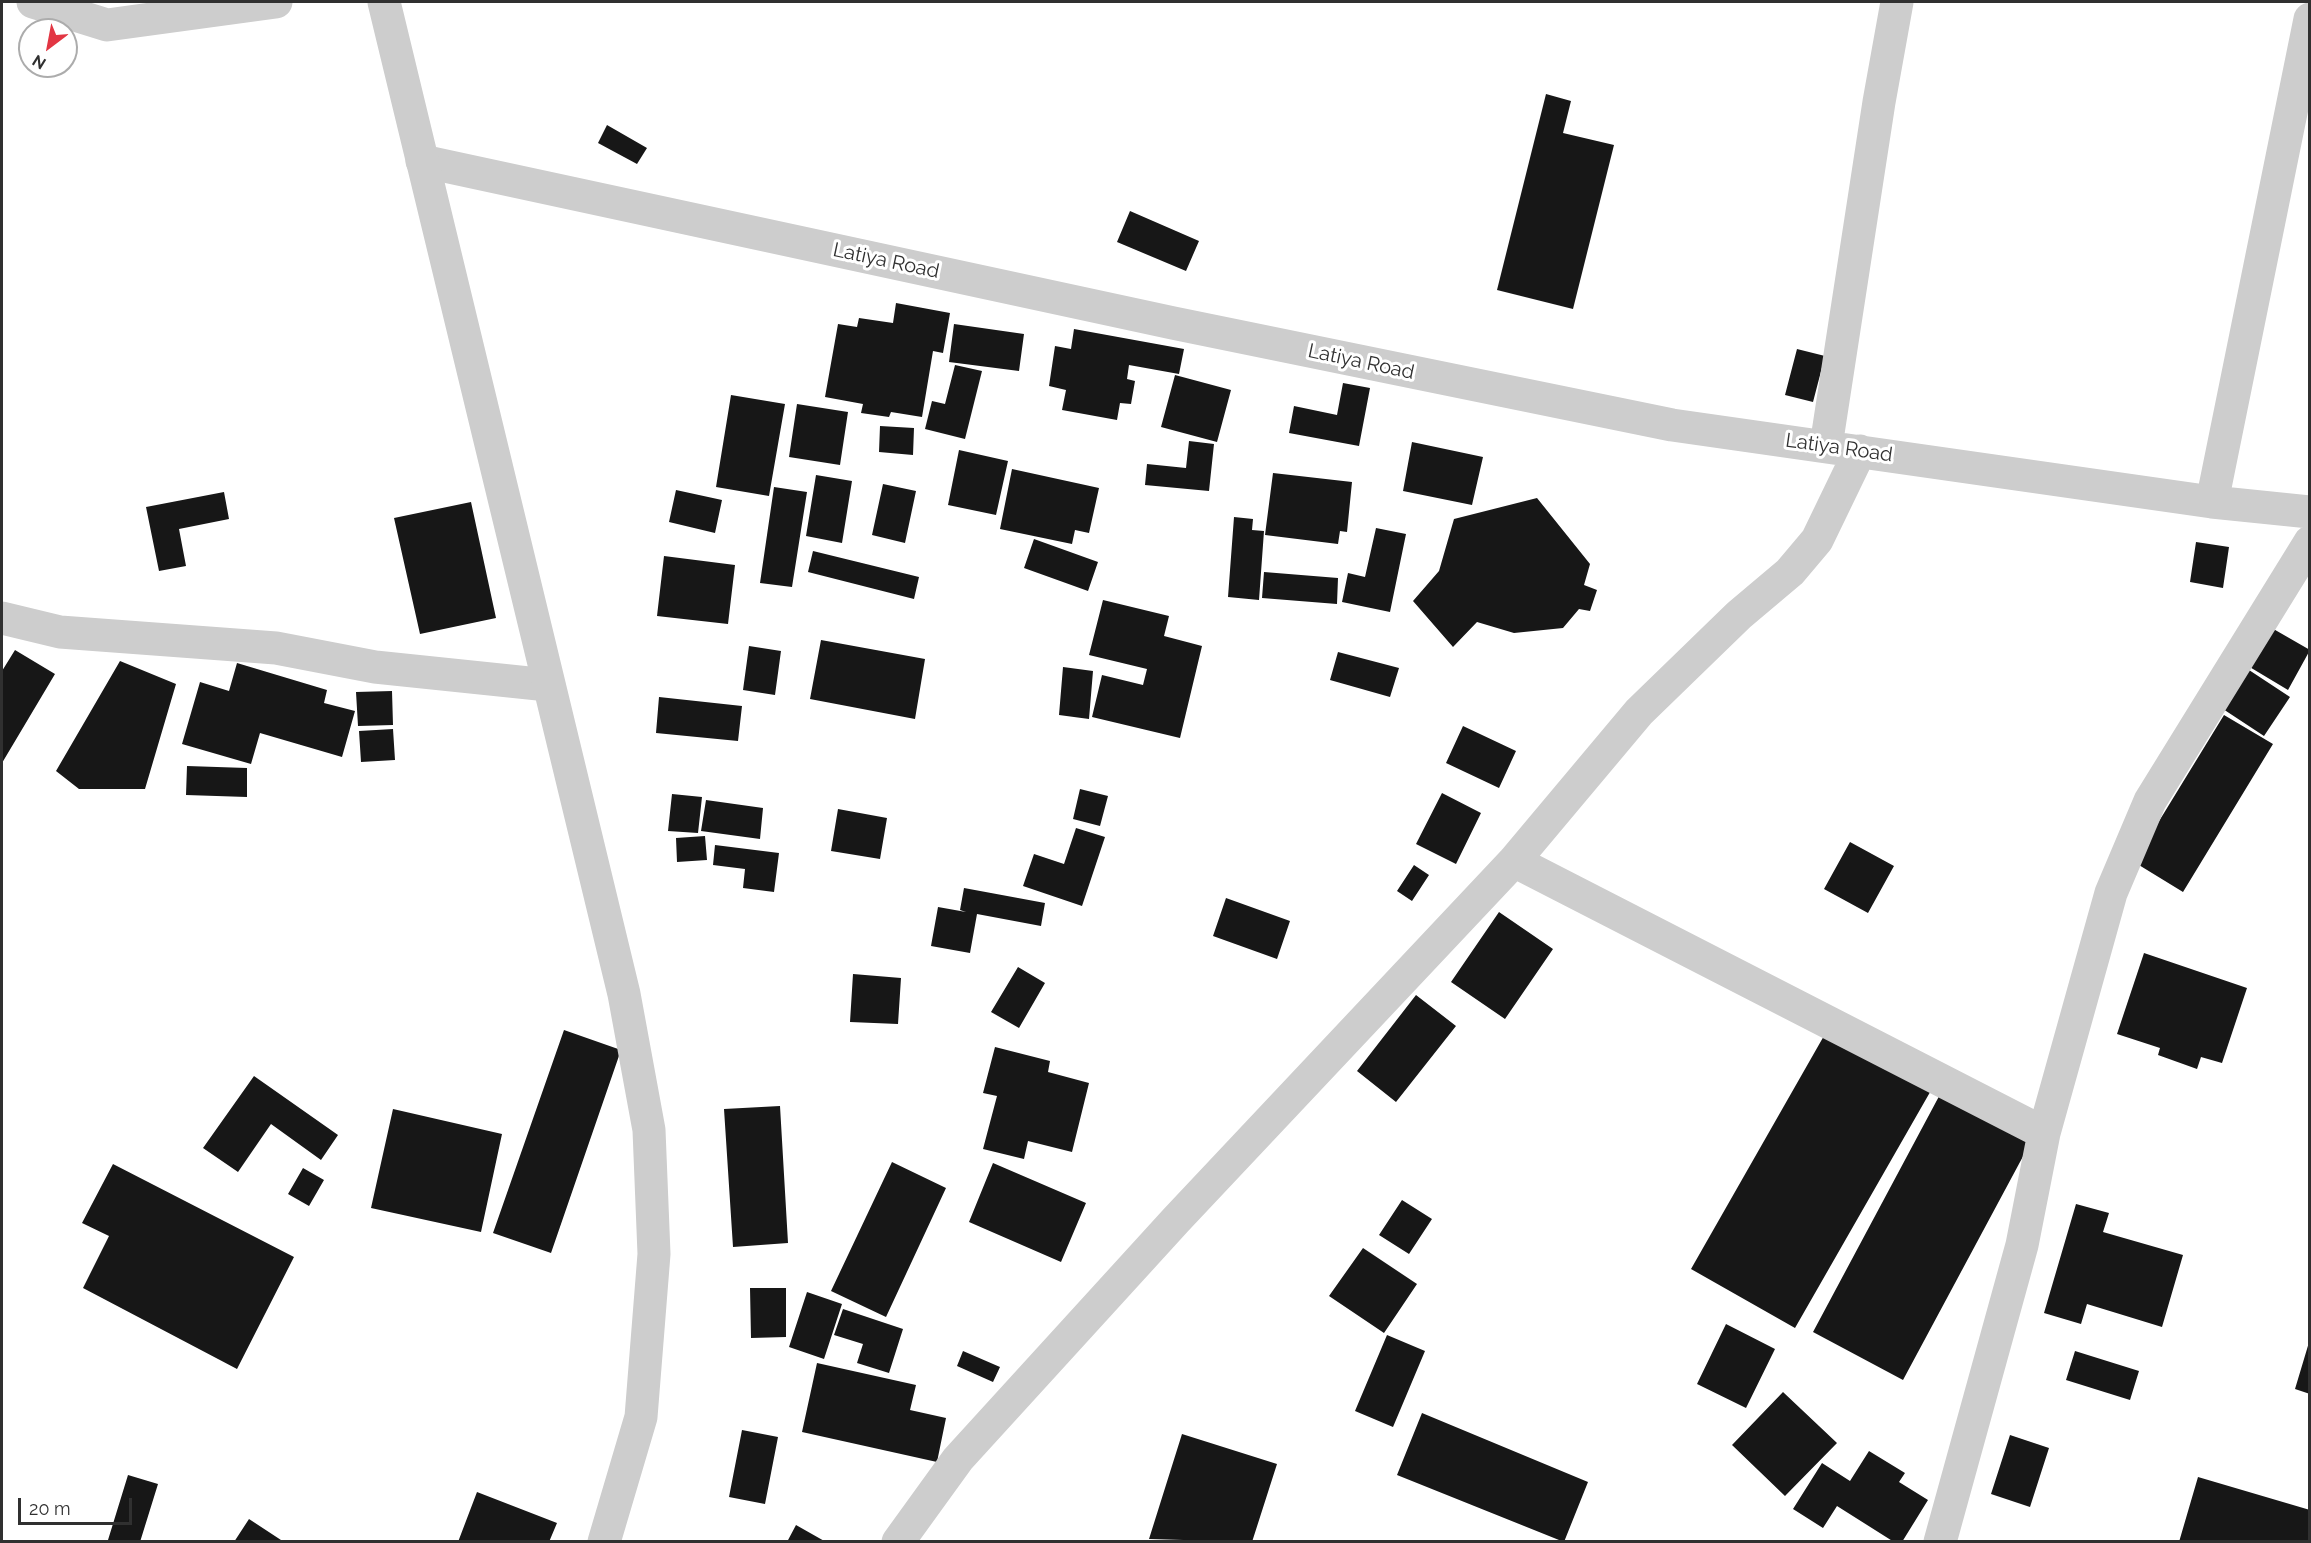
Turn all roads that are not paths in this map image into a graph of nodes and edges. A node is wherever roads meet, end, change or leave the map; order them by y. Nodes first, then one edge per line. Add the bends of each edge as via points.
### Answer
1 (33, 2) edge
2 (276, 2) edge
3 (384, 2) edge
4 (1897, 2) edge
5 (2310, 19) edge
6 (422, 161) junction
7 (1826, 446) junction
8 (1860, 451) junction
9 (2212, 502) junction
10 (2310, 512) edge
11 (2310, 542) edge
12 (2, 618) edge
13 (548, 685) junction
14 (1514, 861) junction
15 (2044, 1133) junction
16 (604, 1542) edge
17 (898, 1542) edge
18 (1940, 1542) edge

1 - 2 street via 107,25
3 - 6 street
4 - 7 street
5 - 9 street
6 - 7 street, Latiya Road via 1672,426
6 - 13 street
7 - 8 street, Latiya Road
8 - 9 street, Latiya Road
8 - 14 street via 1817,540 1790,572 1739,615 1639,712
9 - 10 street, Latiya Road
11 - 15 street via 2150,801 2130,844 2111,893
12 - 13 street via 60,632 276,648 375,667
13 - 16 street via 624,994 649,1130 654,1254 641,1417
14 - 15 street
14 - 17 street via 958,1459
15 - 18 street via 2022,1245

